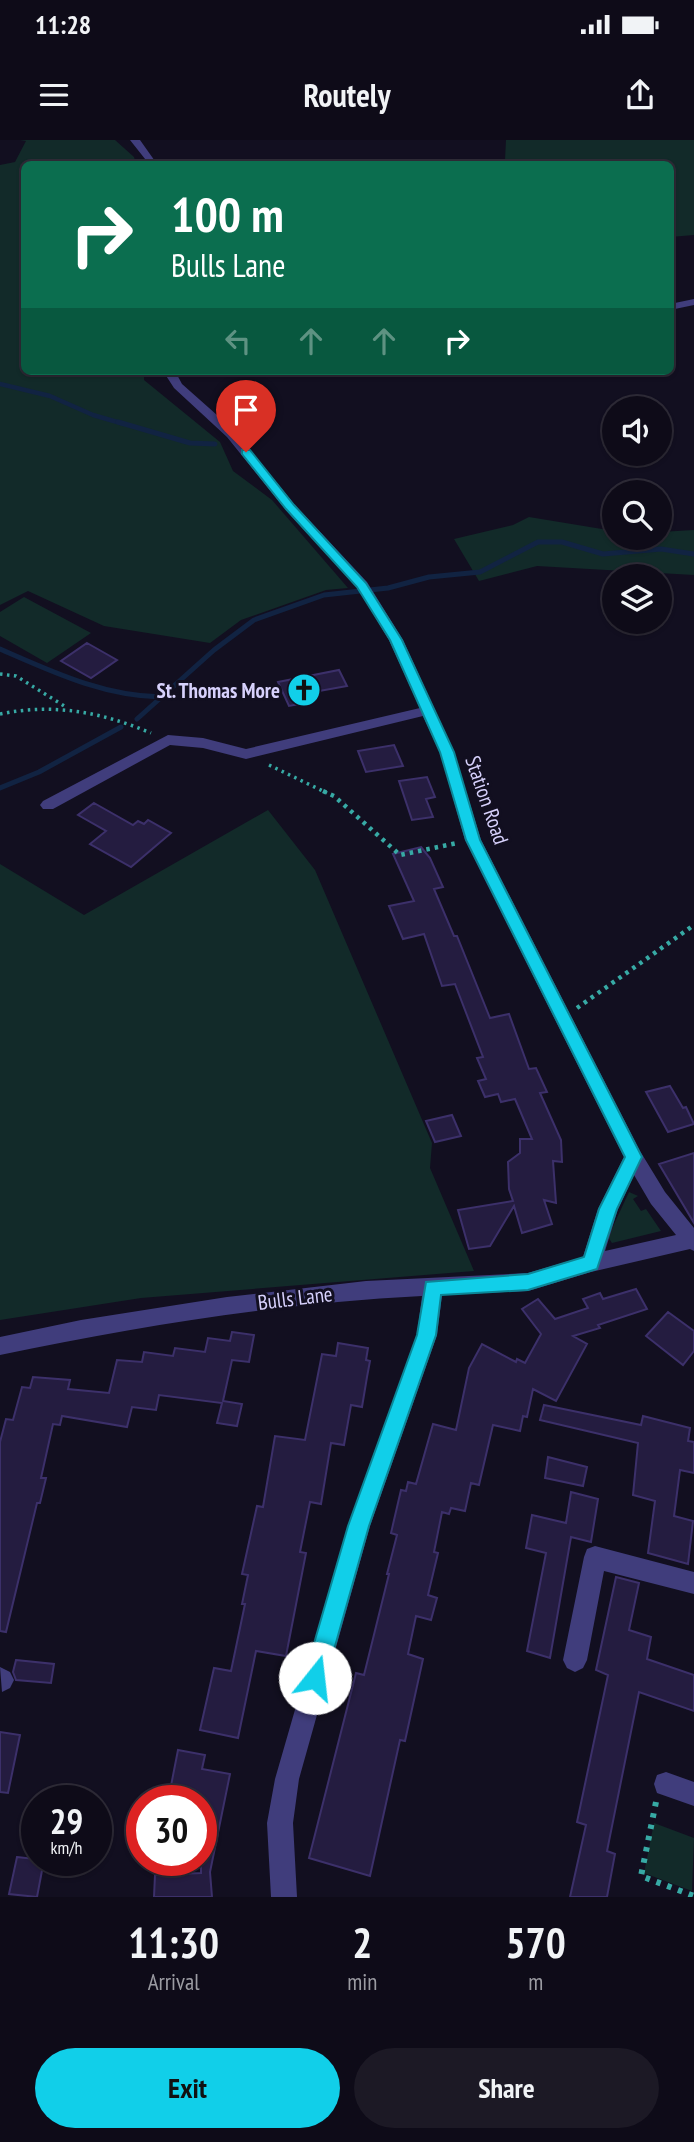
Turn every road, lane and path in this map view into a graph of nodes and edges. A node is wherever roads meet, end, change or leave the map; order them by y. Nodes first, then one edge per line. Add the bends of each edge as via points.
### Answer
1 (135, 140) edge
2 (151, 161) edge
3 (694, 302) edge
4 (674, 306) edge
5 (171, 375) edge
6 (0, 674) edge
7 (67, 708) junction
8 (429, 710) junction
9 (0, 714) edge
10 (167, 740) junction
11 (246, 754) junction
12 (48, 805) dead end
13 (473, 840) junction
14 (694, 925) edge
15 (562, 1019) junction
16 (634, 1157) junction
17 (693, 1241) edge
18 (591, 1263) junction
19 (432, 1287) junction
20 (0, 1346) edge
21 (694, 1583) edge
22 (575, 1660) dead end
23 (666, 1784) joint
24 (694, 1794) edge
25 (694, 1896) edge
26 (284, 1897) edge

1 - 2 street
3 - 4 street
5 - 8 street, Station Road via 231,434 364,590 396,640
6 - 7 path via 16,676
7 - 9 path via 28,707
7 - 10 path via 119,718
8 - 11 street
8 - 13 street, Station Road via 447,752
10 - 11 street
10 - 12 street
11 - 13 path via 334,796 400,855
13 - 15 street, Station Road
14 - 15 path
15 - 16 street, Station Road
16 - 17 street, Station Road via 658,1198
16 - 18 street via 608,1209
17 - 18 street, Bulls Lane
18 - 19 street, Bulls Lane via 528,1282
19 - 20 street, Bulls Lane via 227,1306
19 - 26 street via 426,1335 359,1526 286,1779 280,1823
21 - 22 street via 595,1557
23 - 24 street
23 - 25 path via 660,1782 641,1876

